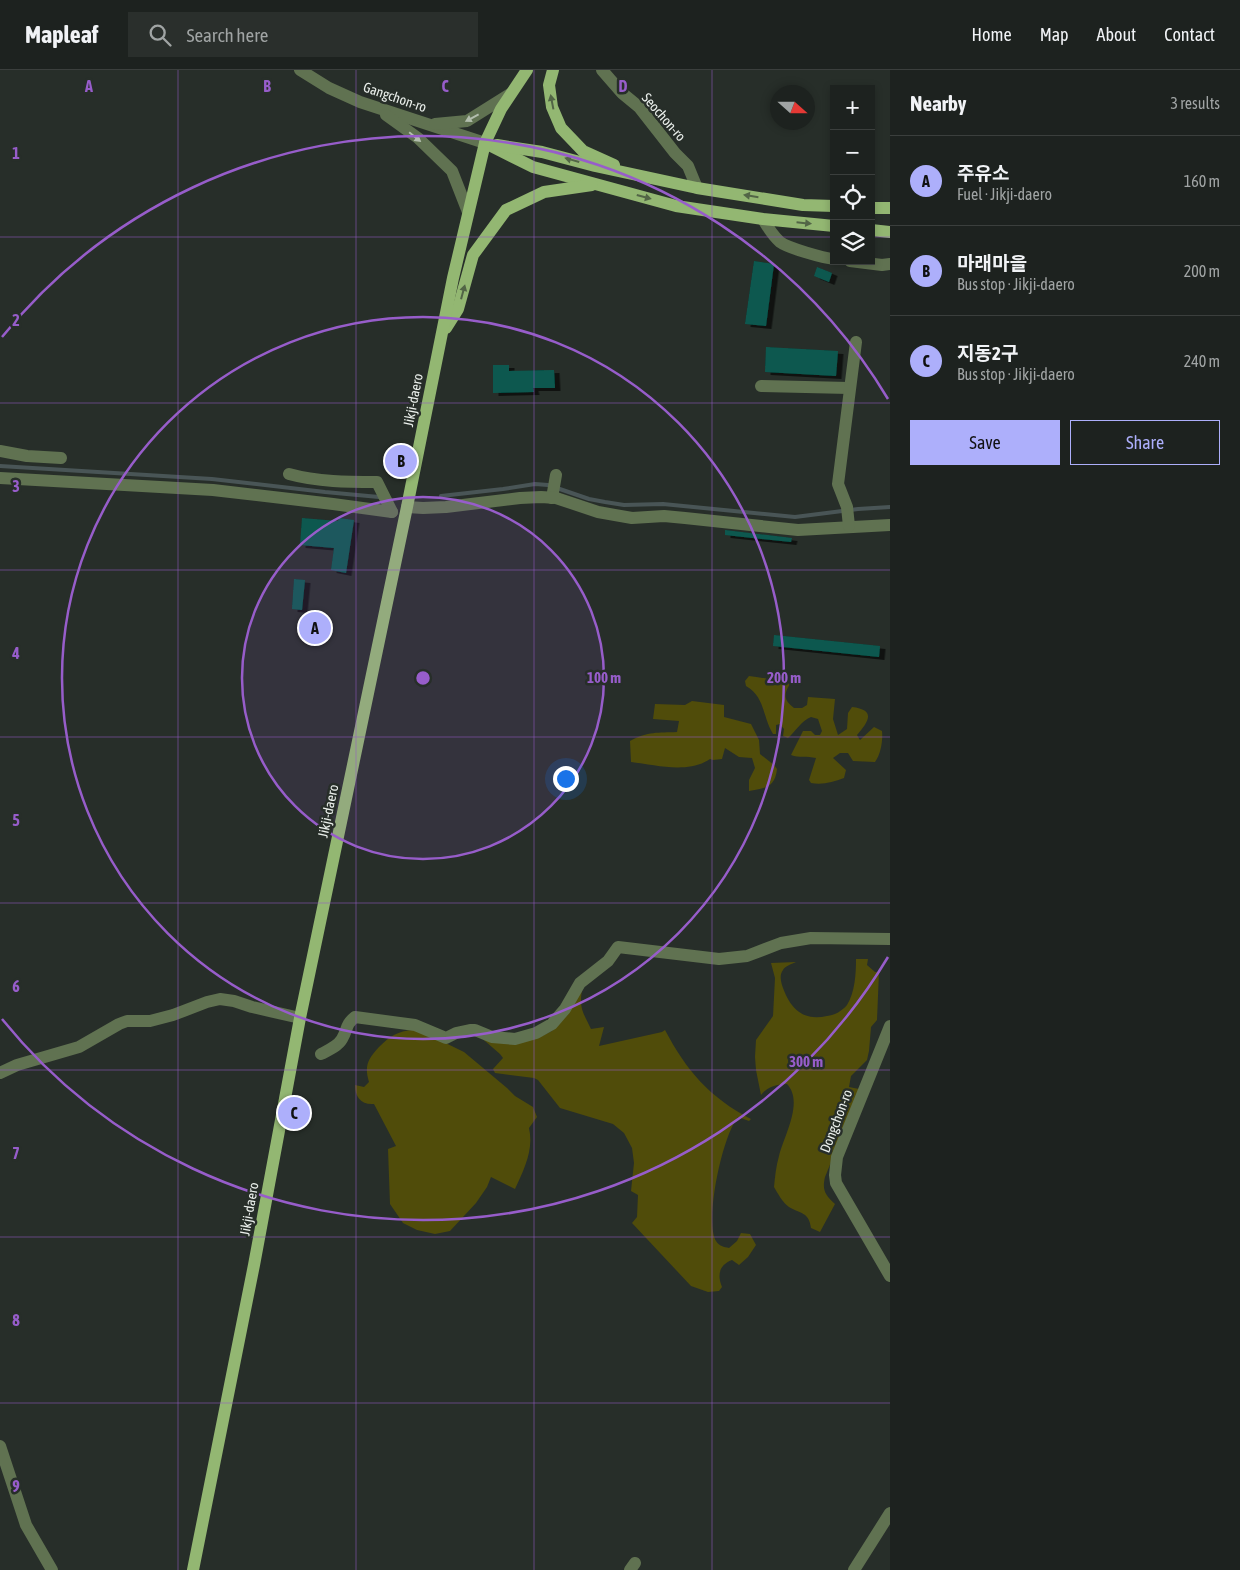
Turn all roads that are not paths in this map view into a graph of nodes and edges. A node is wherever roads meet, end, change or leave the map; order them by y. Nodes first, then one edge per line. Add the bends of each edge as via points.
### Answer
1 (300, 70) edge
2 (527, 70) edge
3 (553, 70) edge
4 (602, 70) edge
5 (510, 94) junction
6 (376, 108) junction
7 (428, 125) junction
8 (485, 143) junction
9 (637, 175) junction
10 (597, 184) junction
11 (697, 188) junction
12 (830, 206) edge
13 (875, 208) edge
14 (890, 208) edge
15 (468, 212) junction
16 (763, 219) junction
17 (830, 226) edge
18 (875, 230) edge
19 (890, 232) edge
20 (830, 259) edge
21 (875, 264) edge
22 (890, 264) edge
23 (441, 335) junction
24 (856, 342) dead end
25 (761, 386) dead end
26 (850, 388) junction
27 (0, 451) edge
28 (61, 458) dead end
29 (289, 474) dead end
30 (556, 475) dead end
31 (0, 478) edge
32 (552, 498) junction
33 (407, 507) junction
34 (890, 525) edge
35 (849, 526) junction
36 (890, 939) edge
37 (300, 1018) junction
38 (890, 1026) edge
39 (321, 1054) dead end
40 (0, 1073) edge
41 (890, 1276) edge
42 (0, 1446) edge
43 (890, 1513) edge
44 (52, 1570) edge
45 (193, 1570) edge
46 (854, 1570) edge

1 - 6 street, Gangchon-ro via 329,88
2 - 5 main road, Jikji-daero
9 -> 3 main road via 583,151 561,128 552,107 549,85
4 - 11 street, Seochon-ro via 639,107 688,166
5 -> 7 street via 468,121
5 - 8 main road, Jikji-daero
6 - 7 street, Gangchon-ro
6 -> 15 street via 418,138 452,171
7 - 8 street, Gangchon-ro
9 -> 8 main road via 542,152
8 - 10 main road via 533,168
8 - 15 main road, Jikji-daero
9 - 11 main road
10 -> 16 main road via 676,206
23 -> 10 main road via 458,309 473,255 506,210 544,192
12 -> 11 main road via 803,205
13 - 14 main road
15 - 23 main road, Jikji-daero
16 -> 17 main road
16 - 20 street via 781,243
18 - 19 main road
21 - 22 street
23 - 33 main road, Jikji-daero
24 - 26 street
25 - 26 street
26 - 35 street via 838,484 847,506
27 - 28 street
29 - 31 street via 308,479 377,482 392,512 213,490
30 - 32 street
32 - 33 street
32 - 35 street via 632,518 664,516 798,530
33 - 37 main road, Jikji-daero
34 - 35 street
36 - 39 street via 811,938 748,956 719,959 618,947 608,961 580,983 565,1010 552,1024 528,1036 492,1037 470,1030 446,1038 415,1025 356,1017 349,1022 339,1043
37 - 40 street via 220,999 173,1015 127,1021 78,1046
37 - 45 main road, Jikji-daero
38 - 41 street, Dongchon-ro via 837,1157 835,1175 840,1193
42 - 44 street via 26,1525
43 - 46 street

